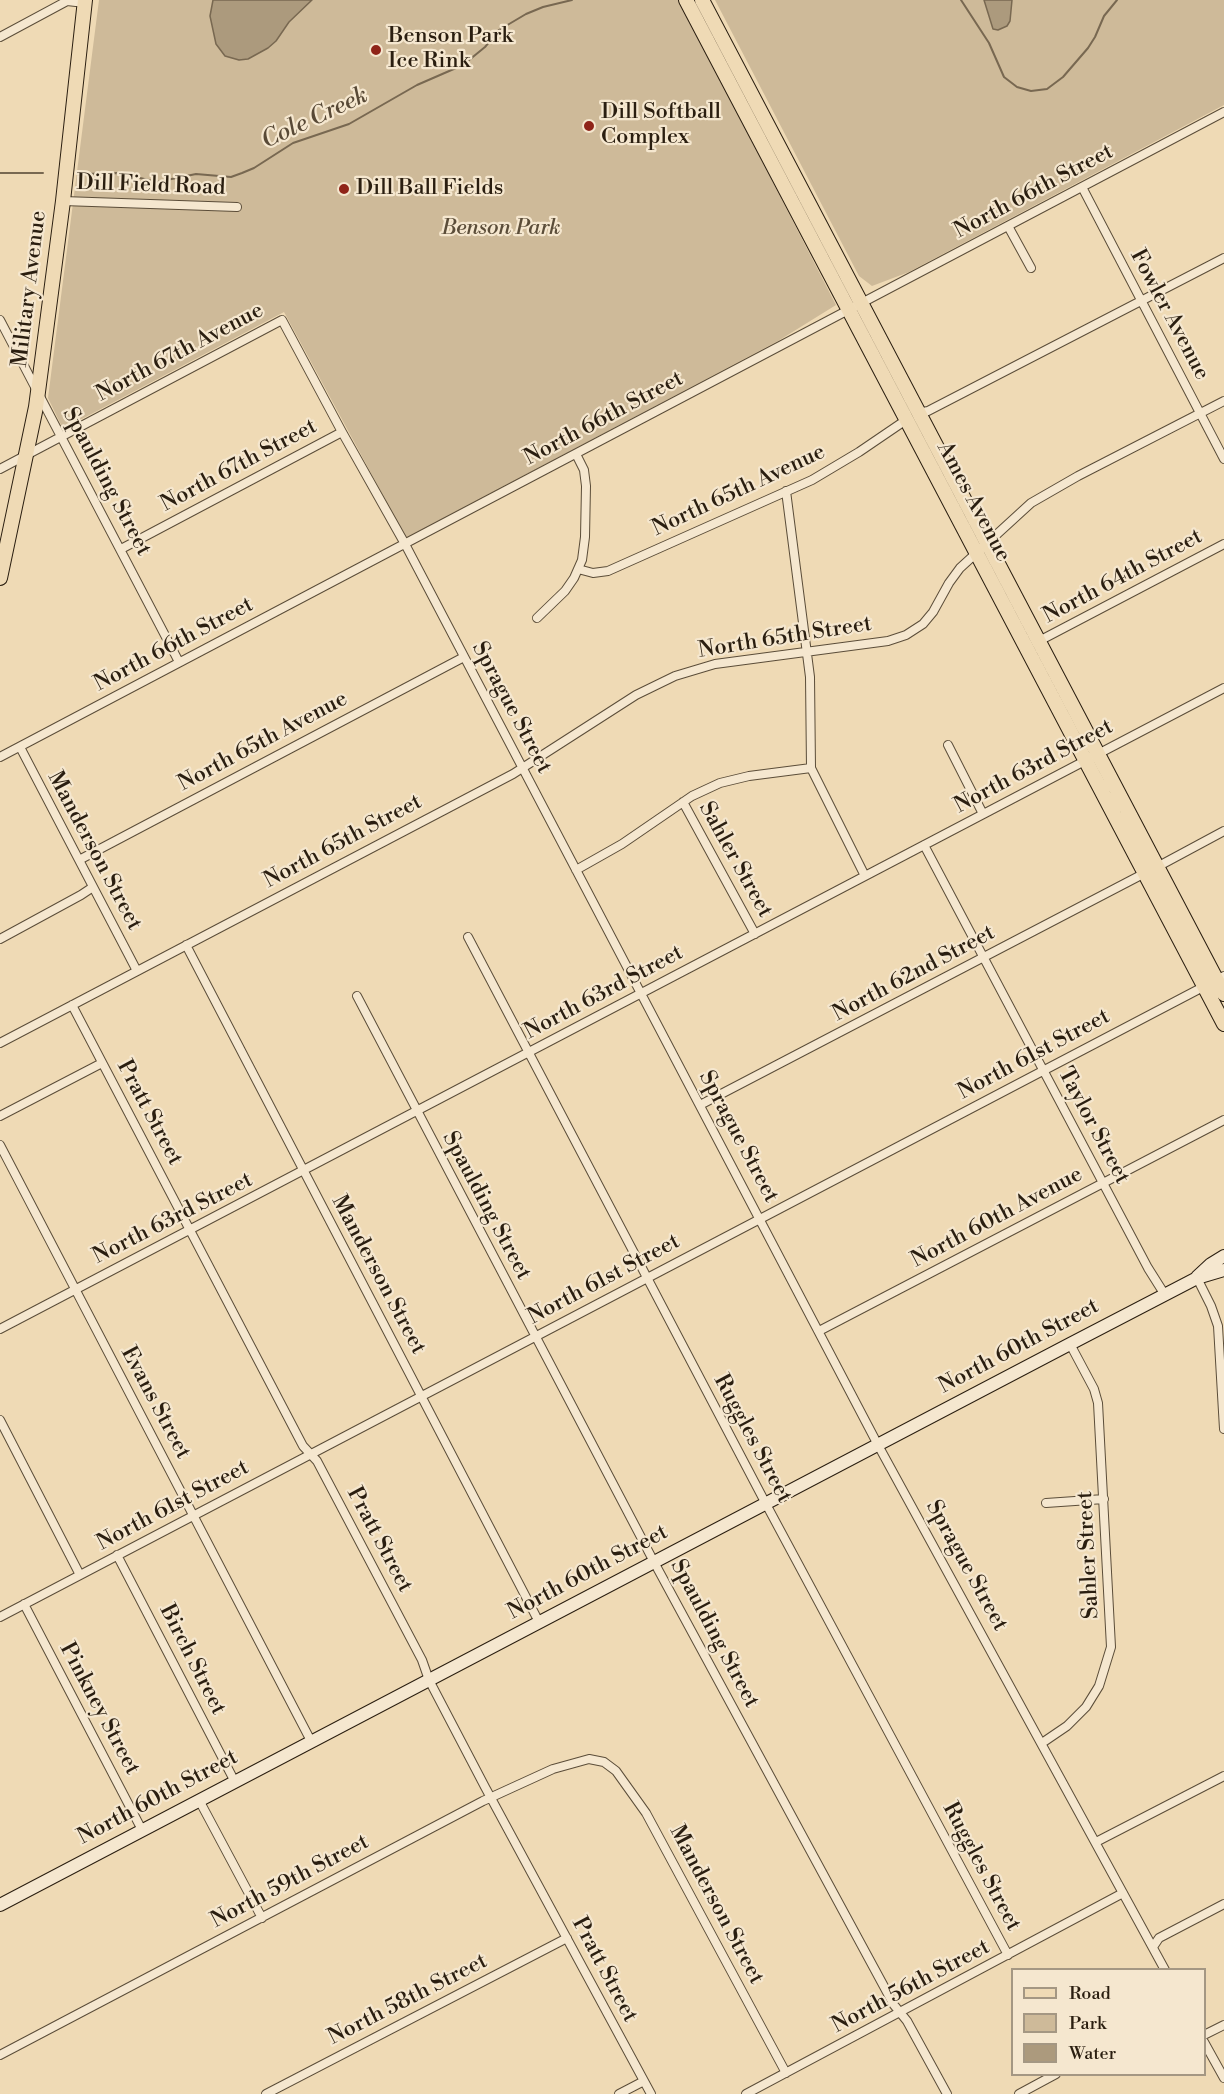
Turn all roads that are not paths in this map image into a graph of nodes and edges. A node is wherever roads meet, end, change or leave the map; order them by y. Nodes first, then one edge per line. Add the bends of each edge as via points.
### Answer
1 (686, 0) edge
2 (702, 0) edge
3 (86, 1) edge
4 (0, 37) edge
5 (1224, 112) edge
6 (1082, 187) junction
7 (63, 201) junction
8 (237, 207) dead end
9 (1008, 226) junction
10 (1224, 258) edge
11 (1031, 268) dead end
12 (1141, 300) junction
13 (854, 306) junction
14 (0, 320) edge
15 (282, 320) joint
16 (38, 390) junction
17 (1224, 401) edge
18 (1200, 413) junction
19 (912, 416) junction
20 (342, 432) junction
21 (62, 436) junction
22 (576, 454) junction
23 (26, 456) junction
24 (1224, 459) edge
25 (0, 469) edge
26 (786, 491) junction
27 (988, 543) junction
28 (405, 544) junction
29 (1224, 544) edge
30 (121, 549) junction
31 (977, 554) junction
32 (578, 569) junction
33 (0, 578) edge
34 (537, 618) dead end
35 (1039, 641) junction
36 (807, 652) junction
37 (464, 657) junction
38 (179, 662) junction
39 (1224, 688) edge
40 (948, 745) dead end
41 (20, 747) junction
42 (1099, 754) junction
43 (0, 757) edge
44 (1085, 761) junction
45 (522, 768) junction
46 (811, 768) junction
47 (683, 802) junction
48 (983, 814) junction
49 (1224, 831) edge
50 (924, 845) junction
51 (79, 860) junction
52 (576, 870) junction
53 (1151, 870) junction
54 (865, 876) junction
55 (93, 887) junction
56 (756, 934) junction
57 (468, 936) dead end
58 (0, 939) edge
59 (186, 945) junction
60 (984, 957) junction
61 (137, 971) junction
62 (1215, 981) edge
63 (641, 994) junction
64 (1224, 994) edge
65 (357, 996) dead end
66 (72, 1005) junction
67 (1224, 1024) edge
68 (0, 1043) edge
69 (529, 1053) junction
70 (102, 1063) junction
71 (1043, 1070) junction
72 (700, 1106) junction
73 (417, 1112) junction
74 (0, 1116) edge
75 (1224, 1120) edge
76 (0, 1145) edge
77 (304, 1171) junction
78 (1103, 1183) junction
79 (760, 1219) junction
80 (190, 1230) junction
81 (1224, 1256) edge
82 (1224, 1270) edge
83 (647, 1278) junction
84 (1197, 1278) junction
85 (75, 1290) junction
86 (1165, 1295) junction
87 (0, 1329) edge
88 (819, 1331) junction
89 (535, 1337) junction
90 (1070, 1344) junction
91 (422, 1396) junction
92 (0, 1420) edge
93 (1224, 1429) edge
94 (878, 1444) junction
95 (311, 1454) junction
96 (1104, 1499) junction
97 (1046, 1503) dead end
98 (766, 1504) junction
99 (193, 1515) junction
100 (117, 1555) junction
101 (654, 1562) junction
102 (80, 1575) junction
103 (24, 1604) junction
104 (0, 1617) edge
105 (539, 1622) junction
106 (429, 1680) junction
107 (311, 1741) junction
108 (1042, 1743) junction
109 (604, 1762) joint
110 (1224, 1776) edge
111 (235, 1782) junction
112 (491, 1798) junction
113 (199, 1800) junction
114 (142, 1830) junction
115 (1096, 1842) junction
116 (1124, 1893) junction
117 (1224, 1904) edge
118 (0, 1905) edge
119 (262, 1918) junction
120 (567, 1938) junction
121 (1153, 1947) junction
122 (1008, 1955) junction
123 (1164, 1968) edge
124 (901, 2013) junction
125 (1224, 2025) edge
126 (1206, 2035) edge
127 (1206, 2046) edge
128 (0, 2055) edge
129 (786, 2073) junction
130 (1052, 2076) edge
131 (1224, 2078) edge
132 (644, 2081) junction
133 (266, 2094) edge
134 (619, 2094) edge
135 (651, 2094) edge
136 (746, 2094) edge
137 (947, 2094) edge
138 (1019, 2094) edge

1 - 13 main road, Ames Avenue
2 - 13 main road, Ames Avenue
3 - 4 street via 67,1
3 - 7 main road, Military Avenue
5 - 6 street, North 66th Street
6 - 9 street, North 66th Street
6 - 12 street, Fowler Avenue
7 - 8 street, Dill Field Road
7 - 16 main road, Military Avenue
9 - 11 street
9 - 13 street, North 66th Street
10 - 12 street, North 65th Avenue
12 - 18 street, Fowler Avenue
12 - 19 street, North 65th Avenue
13 - 19 main road, Ames Avenue
13 - 22 street, North 66th Street
14 - 16 street, Spaulding Street
15 - 20 street, Sprague Street
15 - 21 street, North 67th Avenue
16 - 21 street, Spaulding Street
16 - 23 main road, Military Avenue
17 - 18 street, North 65th Street
18 - 24 street, Fowler Avenue
18 - 27 street, North 65th Street via 1038,498
19 - 26 street, North 65th Avenue via 828,471
19 - 27 main road, Ames Avenue
19 - 31 main road, Ames Avenue
20 - 28 street, Sprague Street
20 - 30 street, North 67th Street
21 - 23 street, North 67th Avenue
21 - 30 street, Spaulding Street
22 - 28 street, North 66th Street
22 - 32 street via 586,486 584,550
23 - 25 street, North 67th Avenue
23 - 33 main road, Military Avenue
26 - 32 street, North 65th Avenue via 608,571
26 - 36 street
27 - 31 street, North 65th Street
27 - 35 main road, Ames Avenue
28 - 37 street, Sprague Street
28 - 38 street, North 66th Street
29 - 35 street, North 64th Street
30 - 38 street, Spaulding Street
31 - 36 street, North 65th Street via 955,573 929,618 906,635
31 - 44 main road, Ames Avenue
32 - 34 street via 565,591
35 - 42 main road, Ames Avenue
36 - 45 street, North 65th Street via 715,664 675,676 636,695
36 - 46 street
37 - 45 street, Sprague Street
37 - 51 street, North 65th Avenue
38 - 41 street, North 66th Street
39 - 42 street, North 63rd Street
40 - 48 street
41 - 43 street, North 66th Street
41 - 51 street, Manderson Street
42 - 44 street, North 63rd Street
42 - 53 main road, Ames Avenue
44 - 48 street, North 63rd Street
44 - 53 main road, Ames Avenue
45 - 52 street, Sprague Street
45 - 59 street, North 65th Street
46 - 47 street via 731,779
46 - 54 street
47 - 52 street
47 - 56 street, Sahler Street
48 - 50 street, North 63rd Street
49 - 53 street, North 62nd Street
50 - 54 street, North 63rd Street
50 - 60 street, Taylor Street
51 - 55 street, Manderson Street
52 - 63 street, Sprague Street
53 - 60 street, North 62nd Street
53 - 62 main road, Ames Avenue
54 - 56 street, North 63rd Street
55 - 58 street
55 - 61 street, Manderson Street
56 - 63 street, North 63rd Street
57 - 69 street, Ruggles Street
59 - 61 street, North 65th Street
59 - 77 street, Manderson Street
60 - 71 street, Taylor Street
60 - 72 street, North 62nd Street
61 - 66 street, North 65th Street
62 - 64 main road, Ames Avenue
62 - 67 main road, Ames Avenue
62 - 71 street, North 61st Street
63 - 69 street, North 63rd Street
63 - 72 street, Sprague Street
65 - 73 street, Spaulding Street
66 - 68 street, North 65th Street
66 - 70 street, Pratt Street
69 - 73 street, North 63rd Street
69 - 83 street, Ruggles Street
70 - 74 street
70 - 80 street, Pratt Street
71 - 78 street, Taylor Street
71 - 79 street, North 61st Street
72 - 79 street, Sprague Street
73 - 77 street, North 63rd Street
73 - 89 street, Spaulding Street
75 - 78 street, North 60th Avenue
76 - 85 street, Evans Street
77 - 80 street, North 63rd Street
77 - 91 street, Manderson Street
78 - 86 street, Taylor Street
78 - 88 street, North 60th Avenue
79 - 83 street, North 61st Street
79 - 88 street, Sprague Street
80 - 85 street, North 63rd Street
80 - 95 street, Pratt Street via 303,1446
81 - 84 main road, North 60th Street
82 - 84 main road, North 60th Street
83 - 89 street, North 61st Street
83 - 98 street, Ruggles Street
84 - 86 main road, North 60th Street
84 - 93 street via 1218,1326
85 - 87 street, North 63rd Street
85 - 99 street, Evans Street
86 - 90 main road, North 60th Street
88 - 94 street, Sprague Street
89 - 91 street, North 61st Street
89 - 101 street, Spaulding Street
90 - 94 main road, North 60th Street
90 - 96 street, Sahler Street via 1096,1395
91 - 95 street, North 61st Street
91 - 105 street, Manderson Street
92 - 102 street
94 - 98 main road, North 60th Street
94 - 108 street, Sprague Street
95 - 99 street, North 61st Street
95 - 106 street, Pratt Street via 411,1639
96 - 97 street
96 - 108 street, Sahler Street via 1112,1633 1109,1659 1086,1707
98 - 101 main road, North 60th Street
98 - 122 street, Ruggles Street
99 - 100 street, North 61st Street
99 - 107 street, Evans Street
100 - 102 street, North 61st Street
100 - 111 street, Birch Street
101 - 105 main road, North 60th Street
101 - 124 street, Spaulding Street
102 - 103 street, North 61st Street
103 - 104 street, North 61st Street
103 - 114 street, Pinkney Street
105 - 106 main road, North 60th Street
106 - 107 main road, North 60th Street
106 - 112 street, Pratt Street
107 - 111 main road, North 60th Street
108 - 115 street, Sprague Street
109 - 112 street, North 59th Street via 589,1759 554,1769
109 - 129 street, Manderson Street via 616,1771 646,1813
110 - 115 street
111 - 113 main road, North 60th Street
112 - 119 street, North 59th Street
112 - 120 street, Pratt Street
113 - 114 main road, North 60th Street
113 - 119 street
114 - 118 main road, North 60th Street
115 - 116 street, Sprague Street
116 - 121 street, Sprague Street
116 - 122 street, North 56th Street
117 - 121 street via 1160,1938
119 - 128 street, North 59th Street
120 - 132 street, Pratt Street
120 - 133 street, North 58th Street
121 - 123 street, Sprague Street
122 - 124 street, North 56th Street
124 - 129 street, North 56th Street
124 - 137 street, Spaulding Street
125 - 126 street
127 - 131 street
129 - 136 street, North 56th Street
130 - 138 street
132 - 134 street
132 - 135 street, Pratt Street

